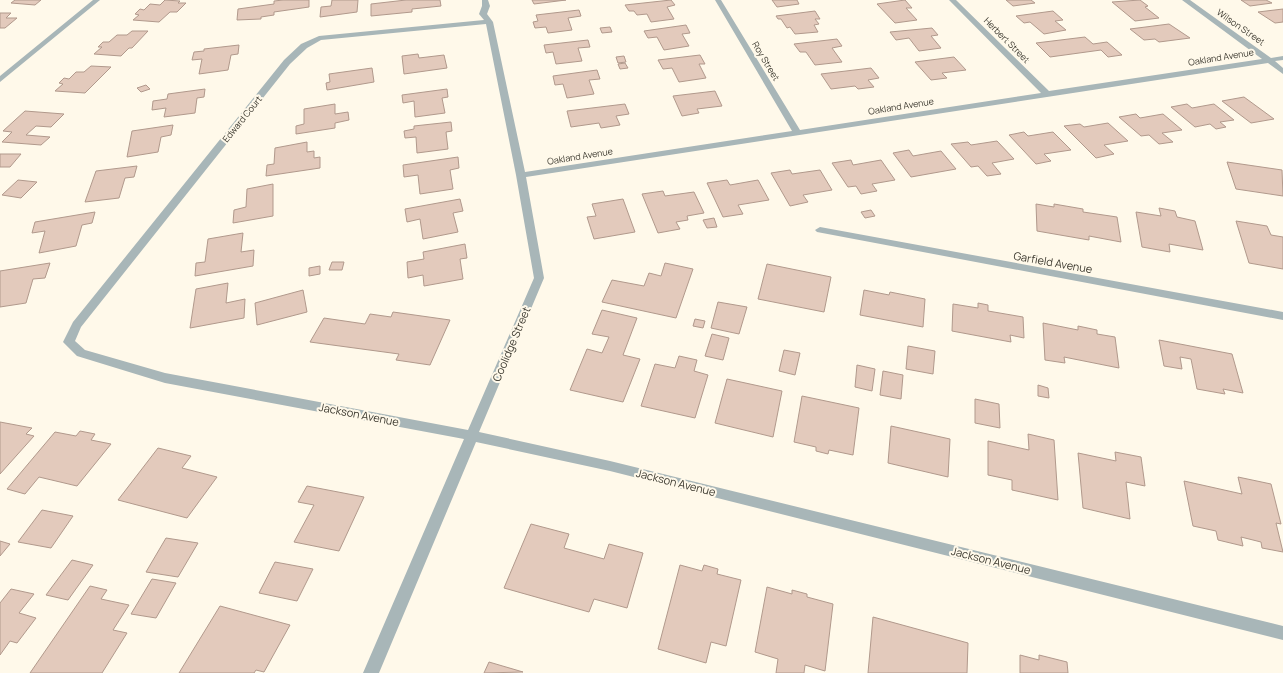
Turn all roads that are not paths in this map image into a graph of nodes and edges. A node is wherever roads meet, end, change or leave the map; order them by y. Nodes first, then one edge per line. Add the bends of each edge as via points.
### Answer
1 (97, 0) edge
2 (485, 0) edge
3 (718, 0) edge
4 (952, 0) edge
5 (1185, 0) edge
6 (489, 22) junction
7 (1283, 58) edge
8 (1269, 60) junction
9 (1283, 72) edge
10 (0, 80) edge
11 (1047, 94) junction
12 (798, 132) junction
13 (521, 175) junction
14 (820, 230) dead end
15 (1283, 316) edge
16 (69, 342) joint
17 (473, 436) junction
18 (1283, 632) edge
19 (371, 673) edge

1 - 10 street
2 - 6 street, Coolidge Street via 483,14
3 - 12 street, Roy Street
4 - 11 street, Herbert Street
5 - 8 street, Wilson Street
6 - 13 street, Coolidge Street
6 - 16 street, Edward Court via 319,38 304,46 287,62 77,325
7 - 8 street, Oakland Avenue
8 - 9 street, Wilson Street
8 - 11 street, Oakland Avenue
11 - 12 street, Oakland Avenue
12 - 13 street, Oakland Avenue
13 - 17 street, Coolidge Street via 539,278
14 - 15 street, Garfield Avenue
16 - 17 street, Jackson Avenue via 81,353 165,378
17 - 18 street, Jackson Avenue via 610,466
17 - 19 street, Coolidge Street

